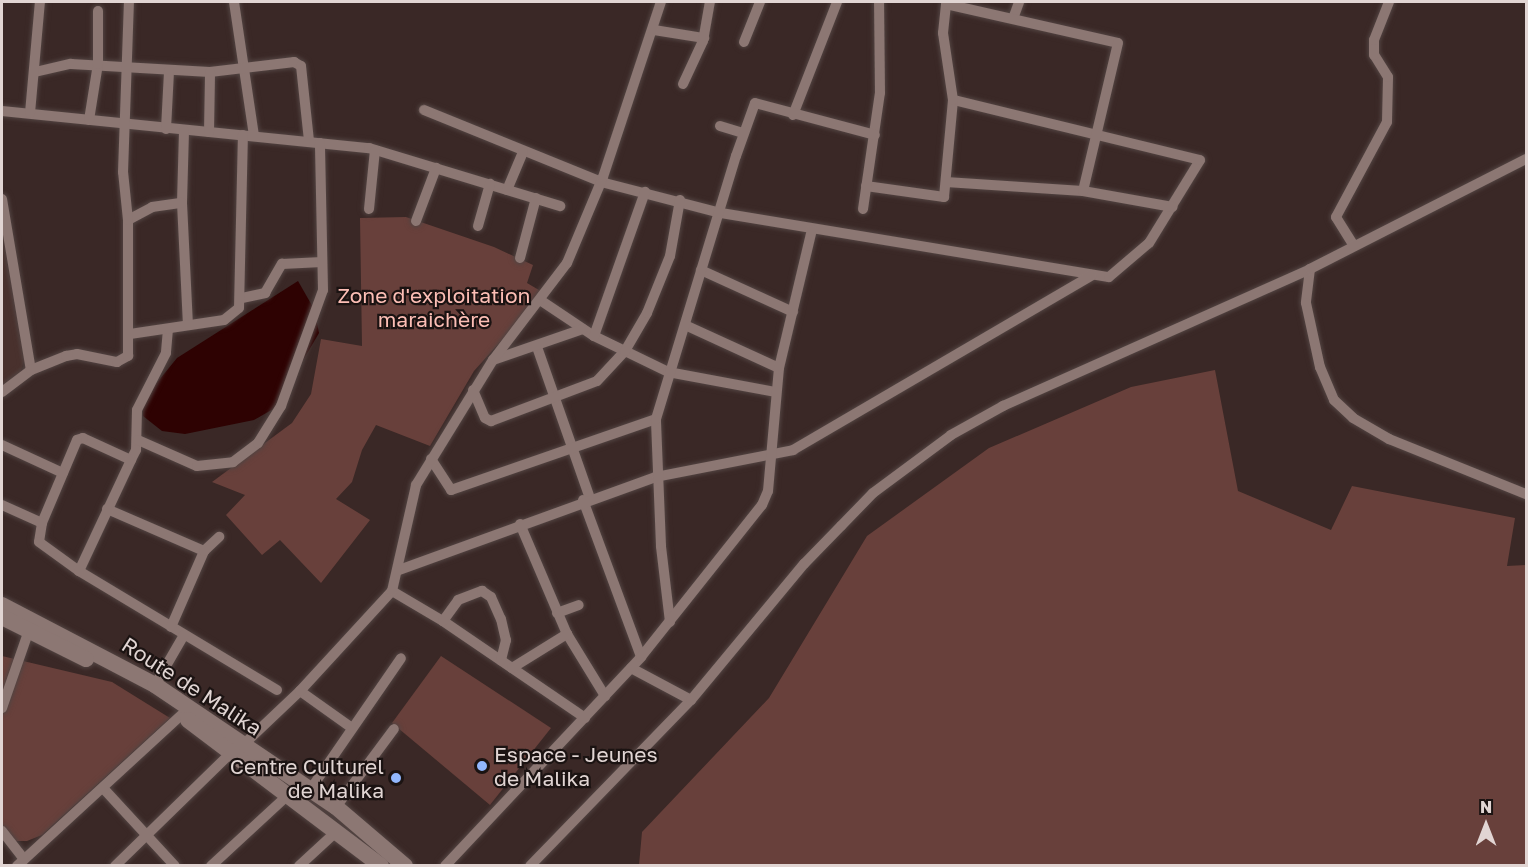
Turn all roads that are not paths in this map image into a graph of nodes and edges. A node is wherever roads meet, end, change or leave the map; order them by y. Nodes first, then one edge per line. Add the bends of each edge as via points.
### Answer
1 (40, 2) edge
2 (129, 2) edge
3 (234, 2) edge
4 (661, 2) edge
5 (710, 2) edge
6 (760, 2) edge
7 (837, 2) edge
8 (879, 2) edge
9 (1019, 2) edge
10 (1389, 2) edge
11 (98, 11) dead end
12 (1014, 16) junction
13 (654, 30) junction
14 (704, 38) junction
15 (744, 42) dead end
16 (98, 64) junction
17 (241, 68) junction
18 (129, 69) junction
19 (35, 72) junction
20 (169, 72) junction
21 (210, 72) junction
22 (683, 84) dead end
23 (953, 100) junction
24 (424, 110) dead end
25 (2, 111) edge
26 (30, 113) junction
27 (793, 115) junction
28 (89, 120) junction
29 (126, 126) junction
30 (720, 126) dead end
31 (166, 129) junction
32 (184, 131) junction
33 (209, 132) junction
34 (743, 133) junction
35 (875, 135) junction
36 (1096, 135) junction
37 (249, 136) junction
38 (314, 142) junction
39 (375, 150) junction
40 (523, 152) junction
41 (1527, 159) edge
42 (436, 168) junction
43 (601, 182) junction
44 (946, 182) junction
45 (490, 184) junction
46 (866, 186) junction
47 (507, 190) junction
48 (1083, 191) junction
49 (645, 192) junction
50 (536, 198) junction
51 (2, 199) edge
52 (680, 200) junction
53 (182, 203) junction
54 (560, 206) dead end
55 (1173, 207) junction
56 (369, 209) dead end
57 (863, 209) dead end
58 (721, 213) junction
59 (128, 220) junction
60 (416, 221) dead end
61 (478, 226) dead end
62 (812, 230) junction
63 (1354, 246) junction
64 (520, 258) dead end
65 (322, 262) junction
66 (1310, 269) junction
67 (701, 270) junction
68 (1092, 274) junction
69 (242, 298) junction
70 (540, 300) junction
71 (793, 312) junction
72 (188, 325) junction
73 (685, 325) junction
74 (168, 329) junction
75 (583, 329) junction
76 (130, 334) junction
77 (594, 336) junction
78 (537, 347) junction
79 (625, 351) junction
80 (493, 360) junction
81 (779, 368) junction
82 (31, 370) junction
83 (668, 372) junction
84 (473, 390) junction
85 (2, 392) edge
86 (776, 393) junction
87 (554, 396) junction
88 (656, 419) junction
89 (138, 440) junction
90 (2, 445) edge
91 (576, 448) junction
92 (771, 455) junction
93 (431, 459) junction
94 (131, 460) junction
95 (63, 473) junction
96 (656, 477) junction
97 (1527, 494) edge
98 (587, 499) junction
99 (2, 505) edge
100 (106, 509) junction
101 (42, 523) junction
102 (520, 524) junction
103 (219, 537) dead end
104 (204, 552) junction
105 (399, 570) junction
106 (79, 571) junction
107 (392, 591) junction
108 (2, 604) edge
109 (579, 605) dead end
110 (557, 613) junction
111 (2, 617) edge
112 (443, 621) junction
113 (670, 622) junction
114 (171, 627) junction
115 (29, 630) junction
116 (567, 634) junction
117 (184, 635) junction
118 (641, 657) junction
119 (401, 658) dead end
120 (501, 660) junction
121 (512, 668) junction
122 (631, 668) junction
123 (155, 685) junction
124 (277, 690) dead end
125 (300, 691) junction
126 (605, 696) junction
127 (691, 700) junction
128 (2, 708) edge
129 (181, 715) junction
130 (585, 718) junction
131 (352, 728) junction
132 (394, 729) dead end
133 (237, 749) junction
134 (103, 788) junction
135 (310, 790) junction
136 (288, 794) junction
137 (336, 807) junction
138 (2, 831) edge
139 (337, 831) junction
140 (146, 836) junction
141 (20, 862) edge
142 (115, 866) edge
143 (174, 866) edge
144 (211, 866) edge
145 (299, 866) edge
146 (381, 866) edge
147 (405, 866) edge
148 (445, 866) edge
149 (530, 866) edge

1 - 19 street
2 - 18 street
3 - 17 street
4 - 13 street
5 - 14 street
6 - 15 street
7 - 27 street
8 - 35 street via 881,71
9 - 12 street
10 - 63 street via 1374,40 1374,55 1388,77 1388,122 1336,217
11 - 16 street
12 - 23 street via 946,4 944,33
12 - 36 street via 1118,43
13 - 14 street
13 - 43 street
14 - 22 street
16 - 18 street
16 - 19 street via 70,64
16 - 28 street
17 - 21 street
17 - 37 street
17 - 38 street via 294,62 301,66
18 - 20 street
18 - 29 street
19 - 26 street
20 - 21 street
20 - 31 street
21 - 33 street
23 - 36 street
23 - 44 street
24 - 40 street
25 - 26 street
26 - 28 street
27 - 34 street via 755,103
27 - 35 street
28 - 29 street
29 - 31 street
29 - 59 street via 123,172
30 - 34 street
31 - 32 street
32 - 33 street
32 - 53 street
33 - 37 street
34 - 58 street
35 - 46 street
36 - 48 street
36 - 55 street via 1200,160
37 - 38 street
37 - 69 street
38 - 39 street
38 - 65 street
39 - 42 street
39 - 56 street
40 - 43 street
40 - 47 street
41 - 63 street
42 - 45 street
42 - 60 street
43 - 49 street
43 - 70 street via 567,263
44 - 46 street via 944,197
44 - 48 street
45 - 47 street
45 - 61 street
46 - 57 street
47 - 50 street
48 - 55 street
49 - 52 street
49 - 77 street
50 - 54 street
50 - 64 street
51 - 82 street
52 - 58 street
52 - 79 street via 670,256 647,313
53 - 59 street via 152,207
53 - 72 street
55 - 68 street via 1149,243 1114,276
58 - 62 street
58 - 67 street
59 - 76 street
62 - 68 street
62 - 71 street
63 - 66 street
65 - 69 street via 282,264 265,292
65 - 89 street via 319,306 281,406 258,442 233,462 197,466
66 - 97 street via 1306,303 1320,368 1334,400 1353,418 1389,439
66 - 127 street via 1003,406 951,435 873,494 826,541
67 - 71 street
67 - 73 street
68 - 92 street via 815,439
69 - 72 street via 239,308 224,320
70 - 75 street
70 - 80 street
71 - 81 street
72 - 74 street
73 - 81 street
73 - 83 street
74 - 76 street
74 - 89 street via 166,353 137,410
75 - 77 street
75 - 78 street
76 - 82 street via 128,356 117,362 77,354
77 - 79 street
78 - 80 street
78 - 87 street
79 - 83 street
79 - 87 street via 597,381
80 - 84 street
81 - 86 street
82 - 85 street
83 - 86 street
83 - 88 street
84 - 87 street via 485,418 491,421
84 - 93 street
86 - 92 street
87 - 91 street
88 - 91 street
88 - 96 street
89 - 94 street
90 - 95 street
91 - 93 street via 451,490
91 - 98 street
92 - 96 street
92 - 113 street via 768,491 762,506
93 - 105 street via 416,485
94 - 95 street via 80,438
94 - 100 street
95 - 101 street
96 - 98 street
96 - 113 street
98 - 102 street
98 - 118 street
99 - 101 street
100 - 104 street
100 - 106 street
101 - 106 street via 39,542
102 - 105 street
102 - 110 street
103 - 104 street
104 - 114 street
105 - 107 street
106 - 114 street
107 - 112 street
107 - 125 street
108 - 123 main road, Route de Malika
109 - 110 street
110 - 116 street
111 - 115 main road, Route de Malika
112 - 120 street
112 - 120 street via 458,600 482,591 491,597 506,640
113 - 118 street
114 - 117 street
115 - 128 street
115 - 129 main road, Route de Malika via 128,681
116 - 121 street
116 - 126 street
117 - 123 street
117 - 124 street
118 - 122 street
119 - 131 street
120 - 121 street
121 - 130 street
122 - 126 street
122 - 127 street
123 - 133 main road, Route de Malika
125 - 131 street
125 - 133 street
126 - 130 street
127 - 149 street
129 - 133 main road, Route de Malika
129 - 134 street
130 - 148 street
131 - 135 street
132 - 137 street
133 - 135 main road, Route de Malika
133 - 136 main road, Route de Malika
133 - 140 street
134 - 140 street
134 - 141 street
135 - 137 main road, Route de Malika
136 - 139 main road, Route de Malika
136 - 144 street
137 - 147 main road, Route de Malika
138 - 141 street
139 - 145 street
139 - 146 main road, Route de Malika
140 - 142 street
140 - 143 street

